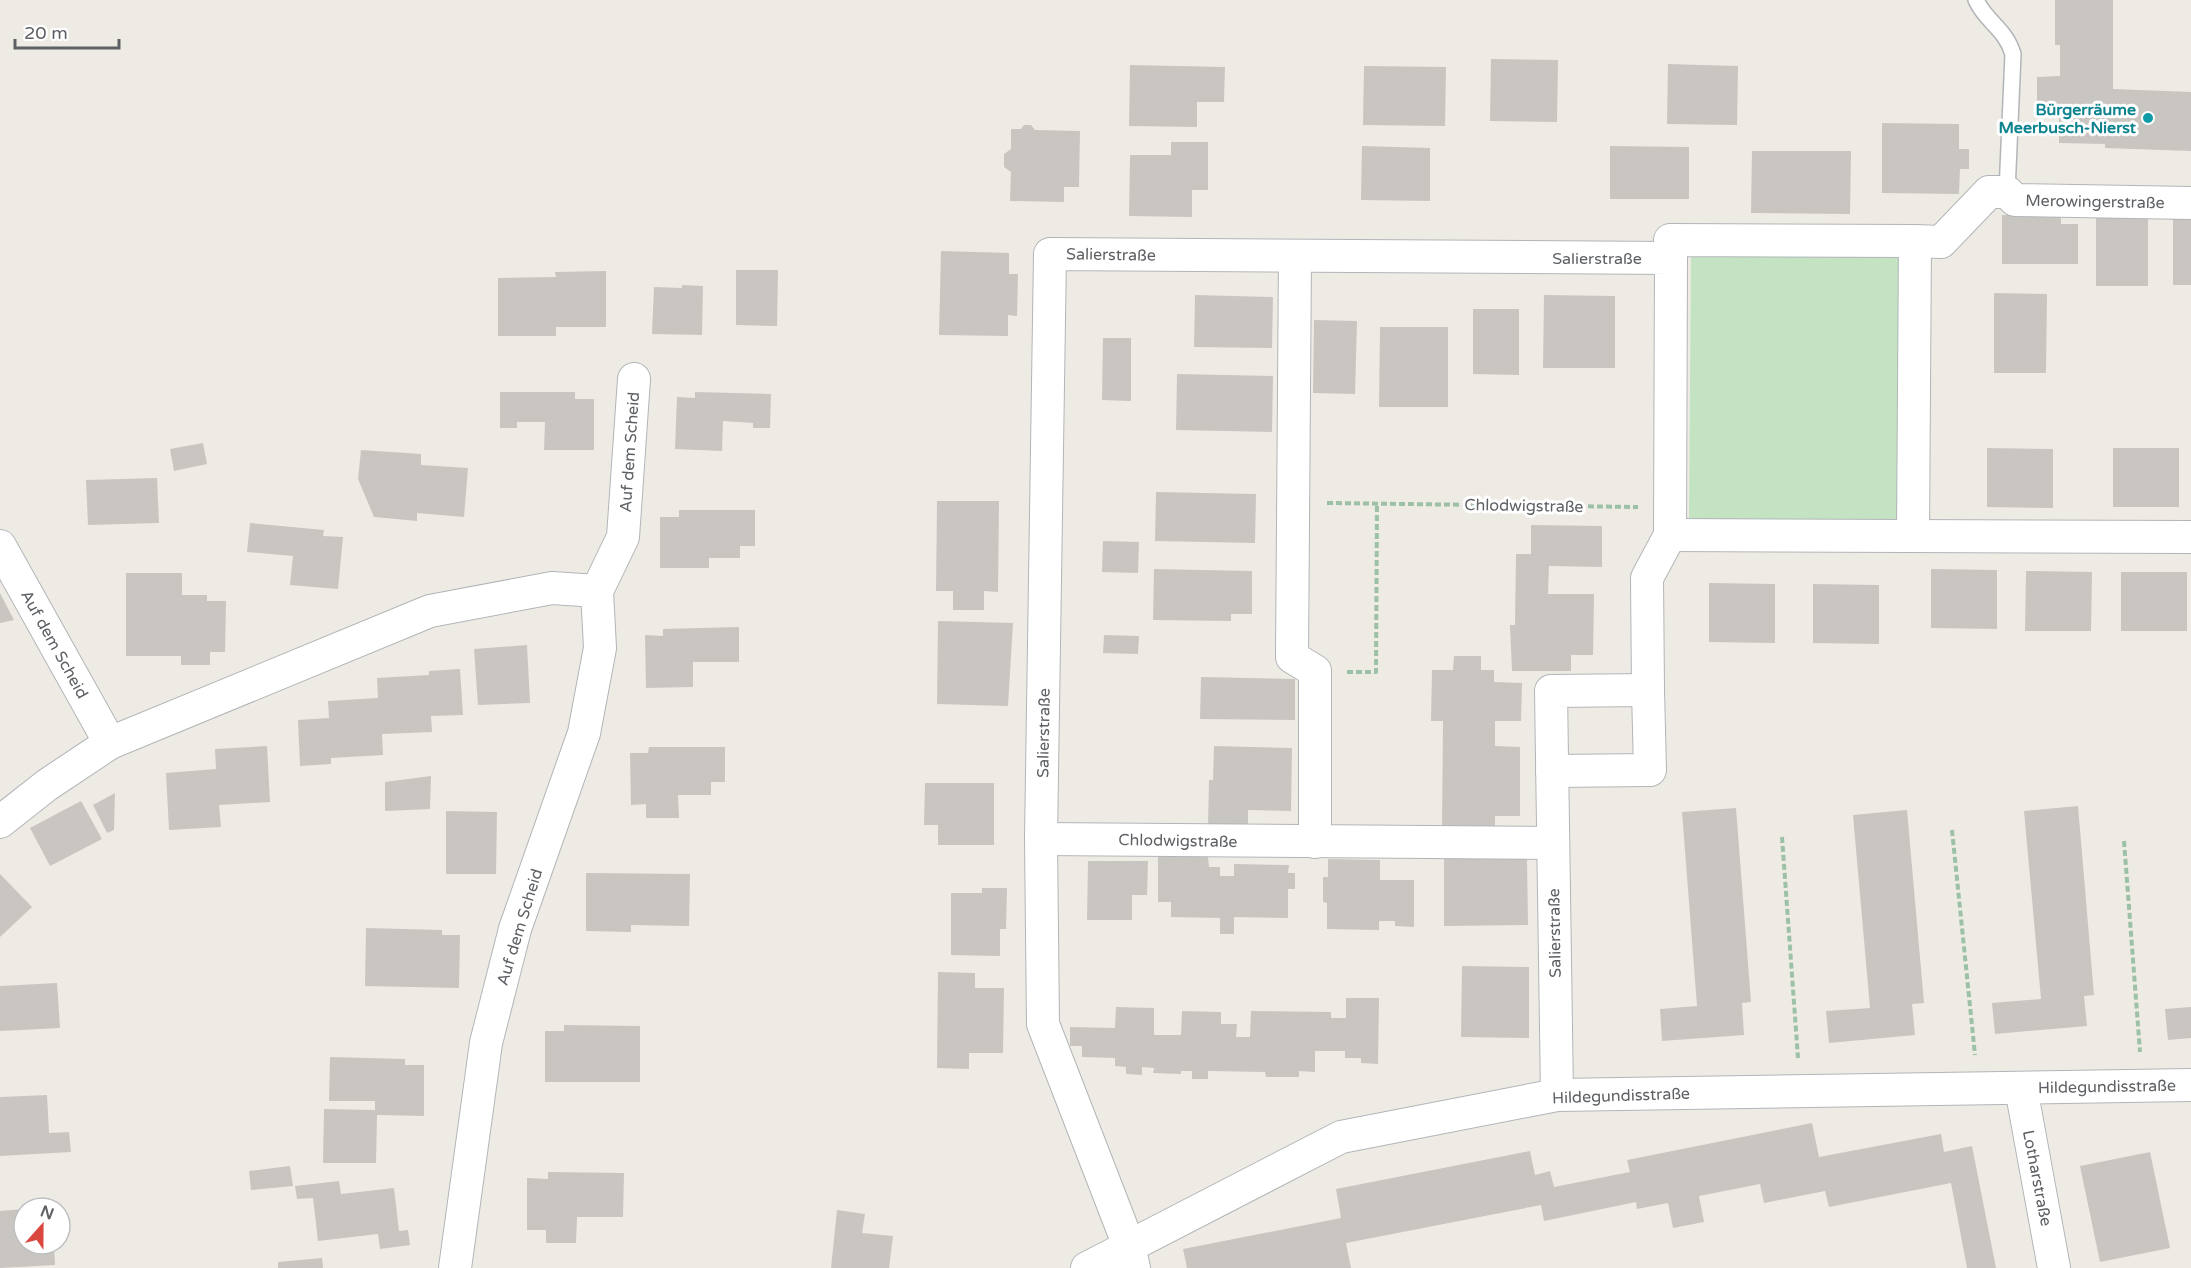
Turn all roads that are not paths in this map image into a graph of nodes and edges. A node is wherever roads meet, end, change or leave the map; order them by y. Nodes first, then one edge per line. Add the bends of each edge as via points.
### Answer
1 (1976, 0) edge
2 (2007, 192) junction
3 (2191, 202) edge
4 (1915, 241) junction
5 (1295, 256) junction
6 (1671, 258) junction
7 (634, 380) dead end
8 (1670, 521) junction
9 (1914, 536) junction
10 (2191, 537) edge
11 (0, 546) edge
12 (597, 591) junction
13 (1648, 690) junction
14 (110, 743) junction
15 (1552, 771) junction
16 (0, 822) edge
17 (1041, 839) junction
18 (1315, 842) junction
19 (1552, 843) junction
20 (2191, 1085) edge
21 (2021, 1088) junction
22 (1557, 1095) junction
23 (1131, 1257) edge
24 (455, 1268) edge
25 (1087, 1268) edge
26 (2054, 1268) edge

1 - 2 lane via 2008,38 2013,54
2 - 3 street, Merowingerstraße via 2015,200
2 - 4 street, Merowingerstraße via 1989,192 1941,242
4 - 6 street, Merowingerstraße via 1670,240
4 - 9 street
5 - 6 street, Salierstraße
5 - 17 street, Salierstraße via 1050,254
5 - 18 street via 1292,657 1314,671
6 - 8 street
7 - 12 street, Auf dem Scheid via 623,537
8 - 9 street
8 - 13 street via 1647,578
9 - 10 street
11 - 14 street, Auf dem Scheid
12 - 14 street via 552,588 430,611
12 - 24 street, Auf dem Scheid via 600,648 584,733 516,928 486,1043
13 - 15 street, Salierstraße via 1551,691
13 - 15 street via 1650,770
14 - 16 street
15 - 19 street, Salierstraße
17 - 18 street, Chlodwigstraße
17 - 23 street, Salierstraße via 1043,1024
18 - 19 street, Chlodwigstraße
19 - 22 street, Salierstraße
20 - 21 street, Hildegundisstraße
21 - 22 street, Hildegundisstraße
21 - 26 street, Lotharstraße
22 - 23 street, Hildegundisstraße via 1341,1137
23 - 25 street, Hildegundisstraße

